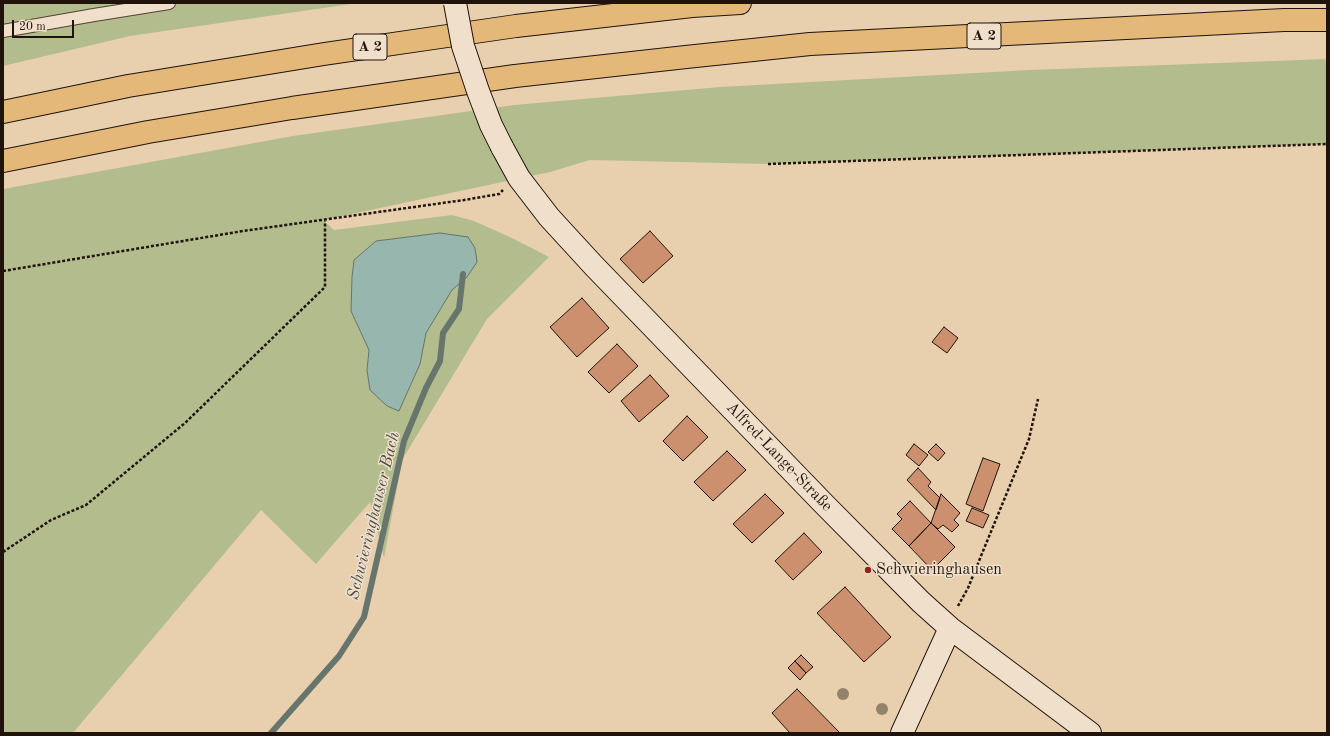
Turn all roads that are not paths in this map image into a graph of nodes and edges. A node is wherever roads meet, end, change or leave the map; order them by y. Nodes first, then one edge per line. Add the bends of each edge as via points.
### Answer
1 (170, 3) edge
2 (455, 3) edge
3 (740, 3) edge
4 (1284, 20) junction
5 (1327, 20) edge
6 (3, 31) edge
7 (1327, 34) edge
8 (3, 112) edge
9 (3, 161) edge
10 (949, 627) junction
11 (902, 733) edge
12 (1090, 733) edge

1 - 6 lane
2 - 10 street, Alfred-Lange-Straße, bridge via 464,46 491,125 519,178 549,217 828,508
3 - 8 highway, A 2 via 516,26 324,54 128,86
4 - 5 highway, A 2
4 - 7 highway
4 - 9 highway, A 2 via 810,44 554,71 292,108 148,132
10 - 11 street
10 - 12 street, Alfred-Lange-Straße

